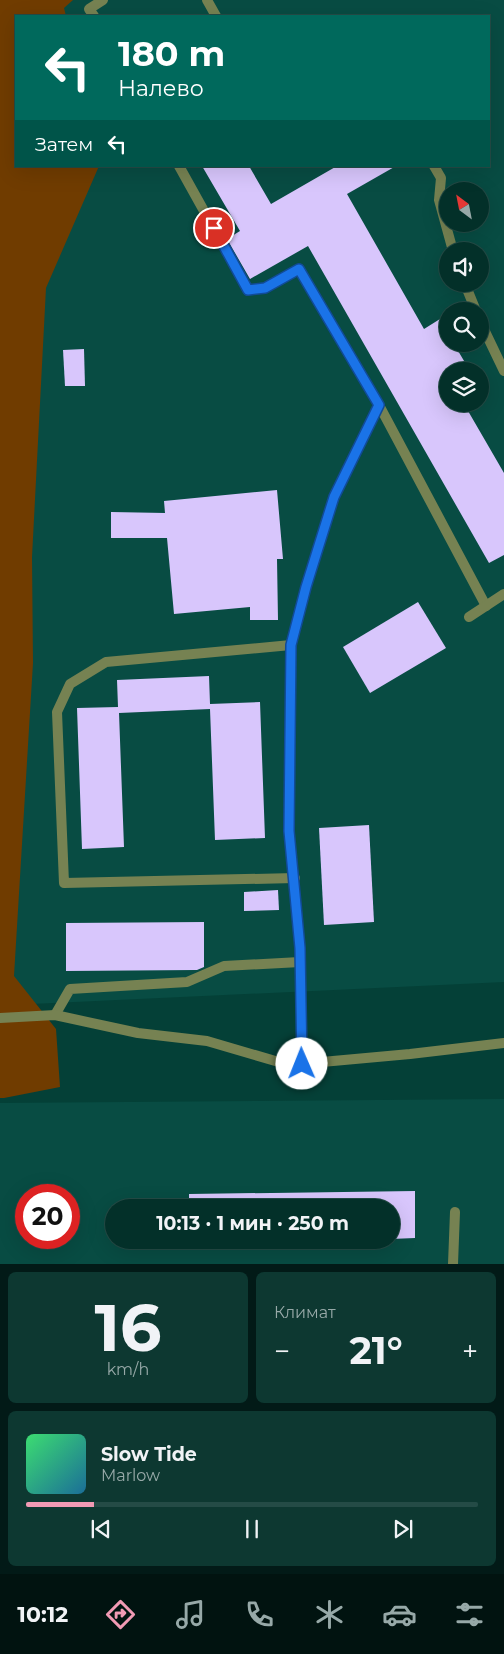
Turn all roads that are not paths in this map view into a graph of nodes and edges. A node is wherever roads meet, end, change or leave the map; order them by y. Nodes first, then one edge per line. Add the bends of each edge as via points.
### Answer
1 (102, 0) edge
2 (206, 0) edge
3 (93, 15) edge
4 (215, 15) edge
5 (180, 167) edge
6 (435, 167) edge
7 (451, 242) edge
8 (489, 340) edge
9 (504, 371) edge
10 (379, 405) junction
11 (504, 594) edge
12 (486, 606) junction
13 (469, 617) dead end
14 (291, 645) junction
15 (295, 878) junction
16 (300, 962) junction
17 (55, 1015) junction
18 (0, 1018) edge
19 (504, 1043) edge
20 (302, 1064) junction
21 (455, 1212) dead end
22 (453, 1264) edge

1 - 3 lane via 89,9
2 - 4 lane
5 - 10 lane via 248,290 265,288 299,269
6 - 7 lane via 441,178 439,200
8 - 9 lane
10 - 12 lane
10 - 14 lane via 334,497
11 - 12 lane
12 - 13 lane
14 - 15 lane via 289,831
14 - 15 lane via 106,662 70,684 57,712 64,883
15 - 16 lane
16 - 17 lane via 224,966 187,982 70,989
16 - 20 lane
17 - 18 lane
17 - 20 lane via 138,1033 207,1041 289,1064
19 - 20 lane
21 - 22 lane

